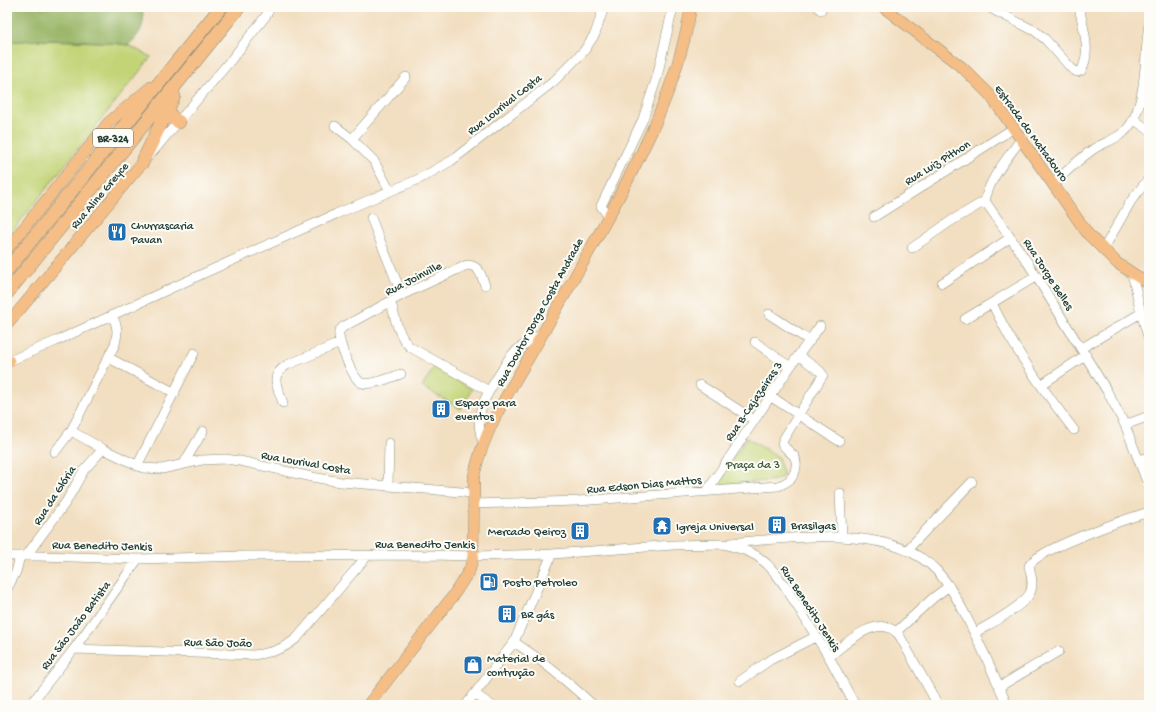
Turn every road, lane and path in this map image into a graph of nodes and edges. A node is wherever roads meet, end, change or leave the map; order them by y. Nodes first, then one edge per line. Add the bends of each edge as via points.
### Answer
1 (221, 7) edge
2 (240, 7) edge
3 (271, 7) edge
4 (604, 7) edge
5 (673, 7) edge
6 (691, 7) edge
7 (883, 7) edge
8 (988, 7) edge
9 (1079, 7) edge
10 (1148, 7) edge
11 (1149, 13) edge
12 (1149, 24) edge
13 (168, 72) junction
14 (406, 76) dead end
15 (184, 77) junction
16 (168, 110) junction
17 (1133, 119) junction
18 (179, 122) junction
19 (335, 126) dead end
20 (1014, 128) junction
21 (1149, 130) edge
22 (352, 139) junction
23 (1021, 139) junction
24 (142, 163) junction
25 (1149, 178) edge
26 (1053, 184) junction
27 (390, 190) junction
28 (985, 201) junction
29 (608, 216) junction
30 (874, 217) dead end
31 (371, 218) dead end
32 (1010, 238) junction
33 (912, 248) dead end
34 (7, 249) edge
35 (1103, 250) junction
36 (7, 270) edge
37 (1132, 273) junction
38 (1037, 276) junction
39 (942, 283) dead end
40 (1149, 284) edge
41 (485, 285) dead end
42 (7, 293) edge
43 (402, 295) junction
44 (391, 302) junction
45 (992, 303) junction
46 (1141, 312) junction
47 (769, 314) dead end
48 (112, 316) junction
49 (965, 319) dead end
50 (7, 324) edge
51 (820, 326) dead end
52 (543, 333) junction
53 (1149, 340) edge
54 (810, 341) junction
55 (755, 342) dead end
56 (340, 343) junction
57 (1084, 352) junction
58 (194, 353) dead end
59 (799, 356) junction
60 (109, 358) junction
61 (8, 361) edge
62 (790, 367) junction
63 (401, 374) dead end
64 (700, 384) dead end
65 (1041, 385) junction
66 (488, 391) junction
67 (175, 393) junction
68 (770, 396) junction
69 (283, 403) dead end
70 (799, 415) junction
71 (1149, 416) edge
72 (754, 420) junction
73 (1125, 425) junction
74 (1074, 430) dead end
75 (71, 431) junction
76 (203, 431) dead end
77 (839, 441) dead end
78 (390, 443) dead end
79 (484, 444) junction
80 (103, 449) junction
81 (55, 452) dead end
82 (1149, 457) edge
83 (1139, 460) junction
84 (184, 463) junction
85 (137, 466) junction
86 (972, 482) dead end
87 (388, 486) junction
88 (1149, 487) edge
89 (707, 491) junction
90 (840, 493) dead end
91 (473, 498) junction
92 (1149, 512) edge
93 (842, 537) junction
94 (724, 544) junction
95 (907, 550) junction
96 (552, 554) junction
97 (7, 556) edge
98 (23, 556) junction
99 (367, 556) junction
100 (473, 556) junction
101 (138, 559) junction
102 (949, 586) junction
103 (7, 590) edge
104 (896, 632) junction
105 (975, 633) junction
106 (815, 637) junction
107 (514, 642) junction
108 (74, 649) junction
109 (1059, 651) dead end
110 (829, 657) junction
111 (740, 681) dead end
112 (999, 687) junction
113 (475, 694) junction
114 (30, 705) edge
115 (368, 705) edge
116 (466, 705) edge
117 (491, 705) edge
118 (593, 705) edge
119 (855, 705) edge
120 (938, 705) edge
121 (1007, 705) edge

1 - 13 highway, BR-324
2 - 15 highway, BR-324
3 - 18 street, Rua Aline Greyce
4 - 27 street, Rua Lourival Costa via 595,34 584,51 553,82 451,160 419,179
5 - 29 street via 657,77 643,119 601,206
6 - 29 main road, Rua Doutor Jorge Costa Andrade via 682,50 664,103 649,138
7 - 20 main road, Estrada do Matadouro via 975,79 990,94
8 - 9 street via 1035,30 1077,72 1081,71 1086,57
10 - 11 street
12 - 17 street via 1146,65
13 - 34 main road via 109,122
13 - 36 highway, BR-324
14 - 22 street
15 - 16 highway
15 - 42 highway, BR-324
16 - 18 highway via 172,118
16 - 24 highway
17 - 21 street
17 - 26 street via 1124,132 1094,149
18 - 24 street, Rua Aline Greyce
19 - 22 street
20 - 23 main road, Estrada do Matadouro
20 - 30 street, Rua Luiz Pithon
22 - 27 street via 374,161
23 - 26 main road, Estrada do Matadouro
23 - 28 street via 993,180
24 - 50 main road, Rua Aline Greyce
25 - 35 street via 1131,201
26 - 35 main road, Estrada do Matadouro via 1088,234
27 - 48 street, Rua Lourival Costa
28 - 32 street, Rua Jorge Belles
28 - 33 street
29 - 52 main road, Rua Doutor Jorge Costa Andrade
31 - 43 street
32 - 38 street, Rua Jorge Belles
32 - 39 street
35 - 37 main road, Estrada do Matadouro
37 - 40 main road, Estrada do Matadouro
37 - 46 street
38 - 45 street
38 - 57 street, Rua Jorge Belles
41 - 43 street, Rua Joinville via 478,269 474,265 467,265
43 - 44 street, Rua Joinville
44 - 56 street, Rua Joinville via 343,327 339,334
44 - 66 street via 404,342
45 - 49 street
45 - 65 street via 1009,336
46 - 53 street
46 - 57 street
47 - 54 street
48 - 60 street via 118,335
48 - 61 street, Rua Lourival Costa
51 - 54 street, Rua B-Cajazeiras 3
52 - 66 street via 510,356
52 - 79 main road, Rua Doutor Jorge Costa Andrade via 505,400
54 - 59 street, Rua B-Cajazeiras 3
55 - 62 street
56 - 63 street via 355,378 361,383 369,384
56 - 69 street via 280,369 276,375 276,383
57 - 65 street
57 - 73 street, Rua Jorge Belles
58 - 67 street
59 - 62 street, Rua B-Cajazeiras 3
59 - 70 street via 823,375
60 - 67 street
60 - 75 street
62 - 68 street, Rua B-Cajazeiras 3
64 - 72 street
65 - 74 street
66 - 79 street via 479,414 478,425
67 - 85 street
68 - 70 street
68 - 72 street, Rua B-Cajazeiras 3
70 - 77 street
70 - 89 street, Rua Edson Dias Mattos via 782,444 794,456 796,467 792,478 778,486
71 - 73 street
72 - 89 street, Rua B-Cajazeiras 3
73 - 83 street, Rua Jorge Belles
75 - 80 street, Rua Lourival Costa
75 - 81 street
76 - 84 street
78 - 87 street
79 - 91 main road, Rua Doutor Jorge Costa Andrade via 476,464
80 - 85 street, Rua Lourival Costa
80 - 98 street, Rua da Glória via 84,470 66,502
82 - 83 street
83 - 88 street, Rua Jorge Belles
84 - 85 street, Rua Lourival Costa via 162,469
84 - 87 street, Rua Lourival Costa via 225,459 312,477
86 - 95 street
87 - 91 street, Rua Lourival Costa
89 - 91 street, Rua Edson Dias Mattos via 578,501
90 - 93 street
91 - 100 main road, Rua Doutor Jorge Costa Andrade
92 - 105 street via 1093,532 1034,559 1029,566 1032,586 1026,599
93 - 94 street
93 - 95 street via 882,542
94 - 96 street, Rua Benedito Jenkis
94 - 106 street, Rua Benedito Jenkis via 747,551 767,564 786,588
95 - 102 street via 931,565
96 - 100 street, Rua Benedito Jenkis
96 - 107 street
97 - 98 street, Rua Benedito Jenkis
98 - 101 street, Rua Benedito Jenkis
98 - 103 street, Rua da Glória
99 - 100 street, Rua Benedito Jenkis
99 - 101 street, Rua Benedito Jenkis
99 - 108 street, Rua São João via 297,638 287,646 274,651 254,655
100 - 115 main road, Rua Doutor Jorge Costa Andrade via 470,569 453,596
101 - 108 street, Rua São João Batista
102 - 104 street
102 - 105 street
104 - 110 street via 888,627 869,629
104 - 120 street via 910,652
105 - 112 street
106 - 110 street, Rua Benedito Jenkis
106 - 111 street via 770,660
107 - 113 street
107 - 118 street via 545,663
108 - 114 street, Rua São João Batista
109 - 112 street
110 - 119 street, Rua Benedito Jenkis
112 - 121 street
113 - 116 street
113 - 117 street

